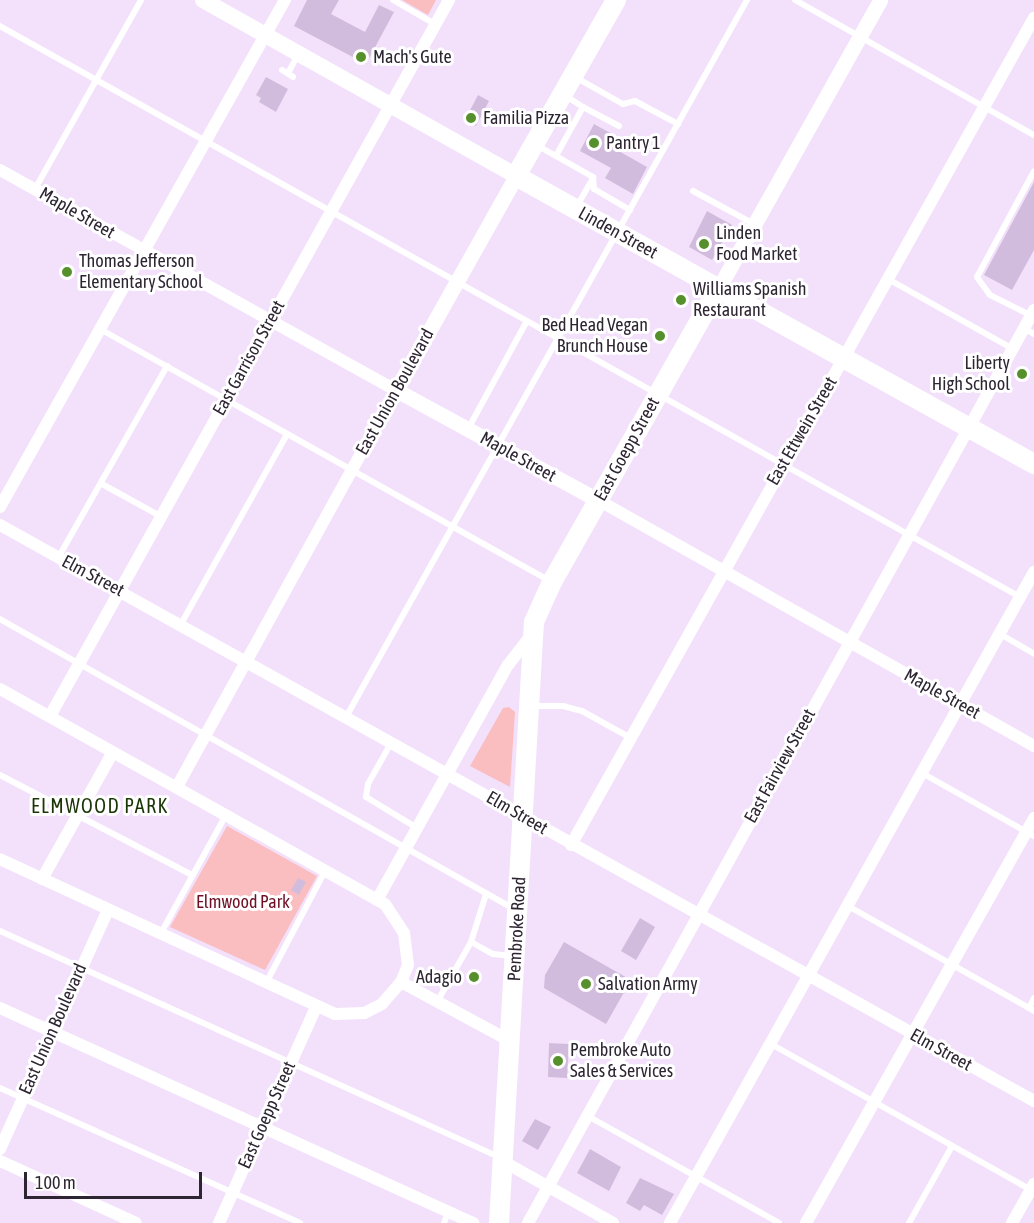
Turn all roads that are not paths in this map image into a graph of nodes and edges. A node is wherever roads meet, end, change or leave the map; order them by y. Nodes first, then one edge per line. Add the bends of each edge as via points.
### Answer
1 (141, 0) edge
2 (203, 0) edge
3 (285, 0) edge
4 (393, 0) edge
5 (449, 0) edge
6 (616, 0) edge
7 (747, 0) edge
8 (795, 0) edge
9 (880, 0) edge
10 (1034, 18) edge
11 (435, 24) junction
12 (0, 26) edge
13 (265, 36) junction
14 (860, 36) junction
15 (298, 54) junction
16 (287, 73) dead end
17 (573, 76) junction
18 (96, 80) junction
19 (562, 94) junction
20 (391, 105) junction
21 (583, 106) junction
22 (983, 106) junction
23 (678, 124) junction
24 (620, 126) dead end
25 (1034, 135) edge
26 (206, 143) junction
27 (534, 144) junction
28 (556, 156) junction
29 (0, 170) edge
30 (1034, 171) edge
31 (516, 176) junction
32 (593, 177) junction
33 (35, 189) junction
34 (693, 191) dead end
35 (576, 209) junction
36 (630, 210) junction
37 (332, 212) junction
38 (754, 224) junction
39 (618, 232) junction
40 (144, 251) junction
41 (888, 279) junction
42 (456, 282) junction
43 (717, 289) junction
44 (1032, 313) edge
45 (270, 319) junction
46 (527, 321) junction
47 (100, 329) junction
48 (1029, 331) edge
49 (559, 338) junction
50 (1013, 349) junction
51 (843, 358) junction
52 (167, 366) junction
53 (396, 390) junction
54 (658, 394) junction
55 (224, 402) junction
56 (968, 426) junction
57 (467, 429) junction
58 (286, 436) junction
59 (497, 446) junction
60 (1034, 464) edge
61 (783, 465) junction
62 (351, 471) junction
63 (102, 484) junction
64 (598, 500) junction
65 (0, 507) edge
66 (160, 516) junction
67 (0, 525) edge
68 (453, 525) junction
69 (908, 534) junction
70 (58, 558) junction
71 (724, 571) junction
72 (1034, 573) edge
73 (552, 582) junction
74 (119, 590) junction
75 (1020, 597) junction
76 (0, 619) edge
77 (181, 624) junction
78 (532, 634) junction
79 (1000, 634) junction
80 (848, 642) junction
81 (1034, 654) edge
82 (247, 660) junction
83 (79, 663) junction
84 (0, 689) edge
85 (961, 705) junction
86 (528, 706) junction
87 (50, 716) junction
88 (346, 718) junction
89 (206, 734) junction
90 (631, 738) junction
91 (392, 743) junction
92 (1034, 746) edge
93 (113, 752) junction
94 (922, 772) junction
95 (448, 774) junction
96 (0, 776) edge
97 (177, 787) junction
98 (522, 814) junction
99 (77, 815) junction
100 (226, 816) junction
101 (1034, 818) edge
102 (417, 828) junction
103 (1030, 834) edge
104 (571, 845) junction
105 (405, 849) junction
106 (0, 859) edge
107 (326, 870) junction
108 (192, 875) junction
109 (42, 879) junction
110 (486, 894) junction
111 (377, 900) junction
112 (847, 905) junction
113 (108, 910) junction
114 (518, 912) junction
115 (697, 914) junction
116 (0, 931) edge
117 (160, 934) junction
118 (471, 942) junction
119 (515, 957) junction
120 (952, 964) junction
121 (82, 968) junction
122 (808, 976) junction
123 (401, 982) junction
124 (266, 983) junction
125 (1034, 998) edge
126 (437, 1002) junction
127 (316, 1006) junction
128 (0, 1008) edge
129 (1031, 1009) edge
130 (52, 1031) junction
131 (912, 1033) junction
132 (510, 1041) junction
133 (770, 1043) junction
134 (291, 1060) junction
135 (0, 1088) edge
136 (22, 1098) junction
137 (1034, 1101) edge
138 (873, 1102) junction
139 (585, 1115) junction
140 (262, 1127) junction
141 (952, 1146) junction
142 (0, 1149) edge
143 (0, 1161) edge
144 (504, 1162) junction
145 (696, 1177) junction
146 (546, 1185) junction
147 (1033, 1188) edge
148 (232, 1193) junction
149 (446, 1218) edge
150 (136, 1223) edge
151 (219, 1223) edge
152 (300, 1223) edge
153 (473, 1223) edge
154 (500, 1223) edge
155 (528, 1223) edge
156 (613, 1223) edge
157 (670, 1223) edge
158 (779, 1223) edge
159 (806, 1223) edge
160 (909, 1223) edge
161 (1012, 1223) edge

1 - 18 lane
2 - 13 main road, Linden Street
3 - 13 street
4 - 11 lane
5 - 11 street, East Garrison Street
6 - 17 main road, East Union Boulevard
7 - 23 lane
8 - 14 lane
9 - 14 street, East Goepp Street
10 - 22 street, East Ettwein Street
11 - 20 street, East Garrison Street
12 - 18 lane
13 - 15 main road, Linden Street
13 - 26 street
14 - 22 lane
14 - 38 street, East Goepp Street
15 - 16 lane
15 - 20 main road, Linden Street
17 - 19 main road, East Union Boulevard
17 - 23 lane via 623,105 635,101
18 - 26 lane
18 - 33 lane
19 - 21 lane
19 - 27 main road, East Union Boulevard
20 - 31 main road, Linden Street
20 - 37 street, East Garrison Street
21 - 24 lane
21 - 28 lane
22 - 25 lane
22 - 41 street, East Ettwein Street
23 - 36 lane
26 - 37 lane
26 - 40 street
27 - 28 lane
27 - 31 main road, East Union Boulevard
28 - 32 lane
29 - 33 street, Maple Street
30 - 44 lane via 977,277 990,295
31 - 35 main road, Linden Street
31 - 42 street, East Union Boulevard
32 - 35 lane
32 - 36 lane via 594,189
33 - 40 street, Maple Street
34 - 38 lane
35 - 39 main road, Linden Street
36 - 39 lane
37 - 42 lane
37 - 45 street, East Garrison Street
38 - 43 street, East Goepp Street
39 - 43 main road, Linden Street
39 - 49 lane
40 - 45 street, Maple Street
40 - 47 street
41 - 50 lane
41 - 51 street, East Ettwein Street
42 - 46 lane
42 - 53 street, East Union Boulevard
43 - 51 main road, Linden Street
43 - 54 main road, East Goepp Street
44 - 48 street, East Fairview Street
45 - 53 street, Maple Street
45 - 55 street, East Garrison Street
46 - 49 lane
46 - 57 lane
47 - 52 lane
47 - 65 street
48 - 50 street, East Fairview Street
49 - 54 lane
49 - 59 lane
50 - 56 street, East Fairview Street
51 - 56 main road, Linden Street
51 - 61 street, East Ettwein Street
52 - 55 lane via 217,393
52 - 63 lane
53 - 57 street, Maple Street
53 - 62 street, East Union Boulevard
54 - 61 lane
54 - 64 main road, East Goepp Street
55 - 58 lane
55 - 66 street, East Garrison Street
56 - 60 main road, Linden Street
56 - 69 street, East Fairview Street
57 - 59 street, Maple Street
58 - 62 lane
58 - 77 lane
59 - 64 street, Maple Street
59 - 68 lane
61 - 69 lane
61 - 71 street, East Ettwein Street
62 - 68 lane
62 - 82 street, East Union Boulevard
63 - 66 lane
63 - 70 lane
64 - 71 street, Maple Street
64 - 73 main road, East Goepp Street
66 - 74 street, East Garrison Street
67 - 70 street, Elm Street
68 - 73 lane
68 - 88 lane
69 - 75 lane
69 - 80 street, East Fairview Street
70 - 74 street, Elm Street
71 - 80 street, Maple Street
71 - 90 street, East Ettwein Street
72 - 75 street
73 - 78 main road, East Goepp Street
74 - 77 street, Elm Street
74 - 83 street, East Garrison Street
75 - 79 street
76 - 83 lane
77 - 82 street, Elm Street
78 - 86 main road, Pembroke Road
78 - 95 street, East Goepp Street via 508,665
79 - 81 lane
79 - 85 street
80 - 85 street, Maple Street
80 - 115 street, East Fairview Street
82 - 88 street, Elm Street
82 - 89 street, East Union Boulevard
83 - 87 street, East Garrison Street
83 - 89 lane
84 - 87 street
85 - 92 street, Maple Street
85 - 94 street
86 - 90 lane via 563,706 582,711
86 - 98 main road, Pembroke Road
87 - 93 street
88 - 91 street, Elm Street
89 - 97 street, East Union Boulevard
89 - 105 lane
90 - 104 street, East Ettwein Street
91 - 95 street, Elm Street
91 - 102 lane via 368,784 366,796
93 - 97 street
93 - 99 street
94 - 103 lane
94 - 112 street
95 - 98 street, Elm Street
95 - 102 street, East Goepp Street
96 - 99 lane
97 - 100 street
98 - 104 street, Elm Street
98 - 114 main road, Pembroke Road
99 - 108 lane
99 - 109 street
100 - 107 street
100 - 108 lane
101 - 103 street
102 - 105 street, East Goepp Street
103 - 120 street
104 - 115 street, Elm Street
105 - 110 lane
105 - 111 street, East Goepp Street
106 - 109 street
107 - 111 street
107 - 124 lane
108 - 117 lane
109 - 113 street
110 - 114 lane
110 - 118 lane
111 - 123 street via 397,918 404,933 409,954
112 - 120 lane
112 - 122 street
113 - 117 street
113 - 121 street, East Union Boulevard
114 - 119 main road, Pembroke Road
115 - 122 street, Elm Street
115 - 139 street, East Fairview Street
116 - 121 lane
117 - 124 street
118 - 119 lane via 493,954
118 - 126 lane
119 - 132 main road, Pembroke Road
120 - 129 lane
120 - 131 street
121 - 130 street, East Union Boulevard
121 - 134 lane
122 - 131 street, Elm Street
122 - 133 street
123 - 126 street
123 - 127 street via 382,1004 364,1013 335,1014
124 - 127 street
125 - 129 lane
126 - 132 street
127 - 134 street, East Goepp Street
128 - 130 street
130 - 136 street, East Union Boulevard
130 - 140 street
131 - 137 street, Elm Street
131 - 138 street
132 - 144 main road, Pembroke Road
133 - 138 lane
133 - 145 street
134 - 140 street, East Goepp Street
134 - 144 lane via 495,1152
135 - 136 lane
136 - 142 street, East Union Boulevard
136 - 148 lane
138 - 141 lane
138 - 159 street
139 - 145 lane
139 - 146 street, East Fairview Street
140 - 148 street, East Goepp Street
140 - 149 street
141 - 147 lane
141 - 160 lane
143 - 150 street
144 - 146 street
144 - 154 main road, Pembroke Road
145 - 157 street
145 - 158 lane
146 - 155 street, East Fairview Street
146 - 156 street
147 - 161 street
148 - 151 street, East Goepp Street
148 - 152 lane
149 - 153 street

